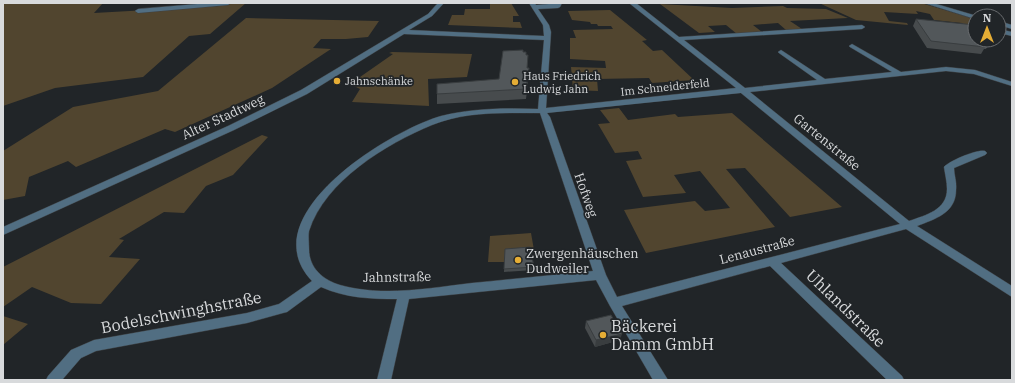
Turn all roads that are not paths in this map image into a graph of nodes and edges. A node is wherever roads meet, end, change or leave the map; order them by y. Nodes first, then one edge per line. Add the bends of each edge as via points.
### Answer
1 (228, 3) edge
2 (441, 3) edge
3 (559, 3) edge
4 (632, 3) edge
5 (927, 3) edge
6 (533, 5) edge
7 (138, 11) dead end
8 (967, 14) edge
9 (862, 27) dead end
10 (824, 30) junction
11 (404, 32) junction
12 (837, 37) dead end
13 (547, 38) junction
14 (677, 39) junction
15 (852, 46) dead end
16 (781, 52) dead end
17 (898, 73) junction
18 (823, 81) junction
19 (1012, 84) edge
20 (743, 90) junction
21 (542, 111) junction
22 (982, 153) dead end
23 (908, 225) junction
24 (3, 230) edge
25 (772, 261) junction
26 (600, 275) junction
27 (320, 282) junction
28 (1012, 292) edge
29 (404, 294) junction
30 (614, 303) junction
31 (53, 380) edge
32 (384, 380) edge
33 (661, 380) edge
34 (897, 380) edge

1 - 7 street
2 - 11 street, Alter Stadtweg via 430,15
3 - 6 street, Hofweg via 555,6
4 - 14 street, Gartenstraße
5 - 8 street
6 - 13 street, Hofweg via 546,25
9 - 10 street
10 - 12 street
10 - 14 street
11 - 13 street
11 - 24 street, Alter Stadtweg via 312,87 264,112
13 - 21 street, Hofweg
14 - 20 street, Gartenstraße
15 - 17 street
16 - 18 street
17 - 18 street, Im Schneiderfeld
17 - 19 street, Im Schneiderfeld via 957,69 976,72
18 - 20 street, Im Schneiderfeld
20 - 21 street, Im Schneiderfeld
20 - 23 street, Gartenstraße
21 - 26 street, Hofweg
21 - 27 street via 495,111 431,122 408,132 368,156 327,190 312,211 302,232 304,260
22 - 23 street, Lenaustraße via 949,167 952,194 946,208
23 - 25 street, Lenaustraße
23 - 28 street, Gartenstraße
25 - 30 street, Lenaustraße
25 - 34 street, Uhlandstraße
26 - 29 street, Jahnstraße
26 - 30 street, Hofweg
27 - 29 street, Jahnstraße via 367,295
27 - 31 street, Bodelschwinghstraße via 283,308 247,318 94,346 76,354
29 - 32 street
30 - 33 street, Hofweg

